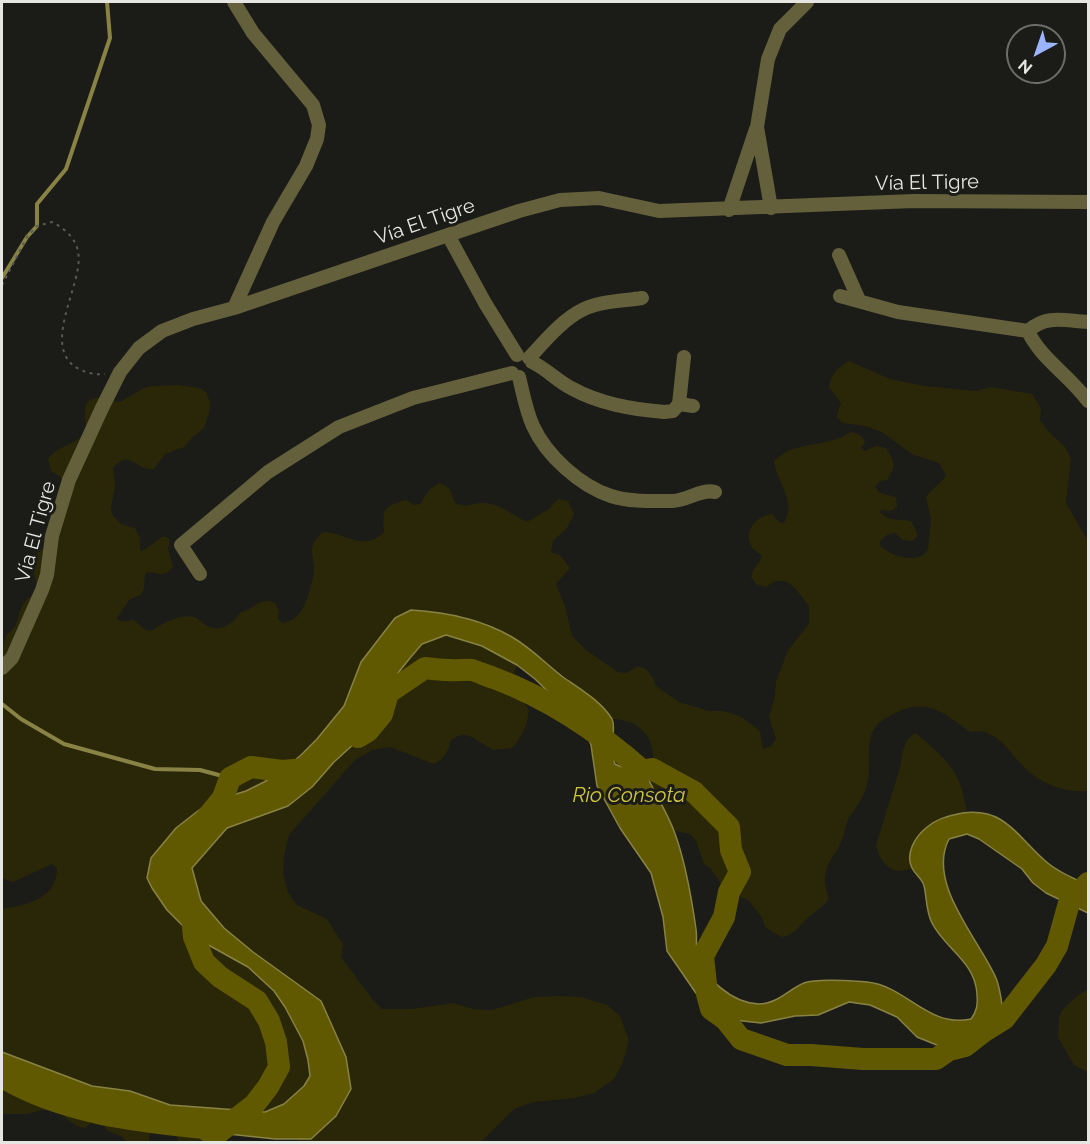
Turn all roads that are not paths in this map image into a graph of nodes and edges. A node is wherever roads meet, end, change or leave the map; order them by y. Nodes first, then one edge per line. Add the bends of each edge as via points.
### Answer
1 (234, 2) edge
2 (807, 2) edge
3 (758, 127) junction
4 (1089, 201) edge
5 (771, 208) junction
6 (729, 210) junction
7 (448, 234) junction
8 (839, 255) dead end
9 (840, 296) dead end
10 (642, 298) dead end
11 (858, 300) junction
12 (234, 308) junction
13 (1089, 322) edge
14 (1028, 331) junction
15 (684, 357) dead end
16 (526, 358) junction
17 (515, 375) junction
18 (1089, 401) edge
19 (715, 492) dead end
20 (200, 574) dead end
21 (2, 668) edge

1 - 12 street via 253,33 313,105 319,125 306,166 273,222
2 - 3 street via 780,29 768,59
3 - 5 street
3 - 6 street
4 - 5 street, Vía El Tigre via 914,201
5 - 6 street, Vía El Tigre
6 - 7 street, Vía El Tigre via 659,211 599,198 560,200
7 - 12 street, Vía El Tigre
7 - 16 street via 485,303
8 - 11 street
9 - 11 street
10 - 16 street via 581,310
11 - 14 street via 910,314
12 - 21 street, Vía El Tigre via 162,332 139,348 120,372 69,480 52,536 42,590 12,658
13 - 14 street via 1048,319
14 - 18 street via 1040,351
15 - 16 street via 686,405 664,412 593,399
16 - 17 street via 530,373
16 - 17 street via 510,361
17 - 19 street via 532,425 543,444 579,479 610,496 636,501 675,501 709,490
17 - 20 street via 413,398 339,427 268,472 181,544

